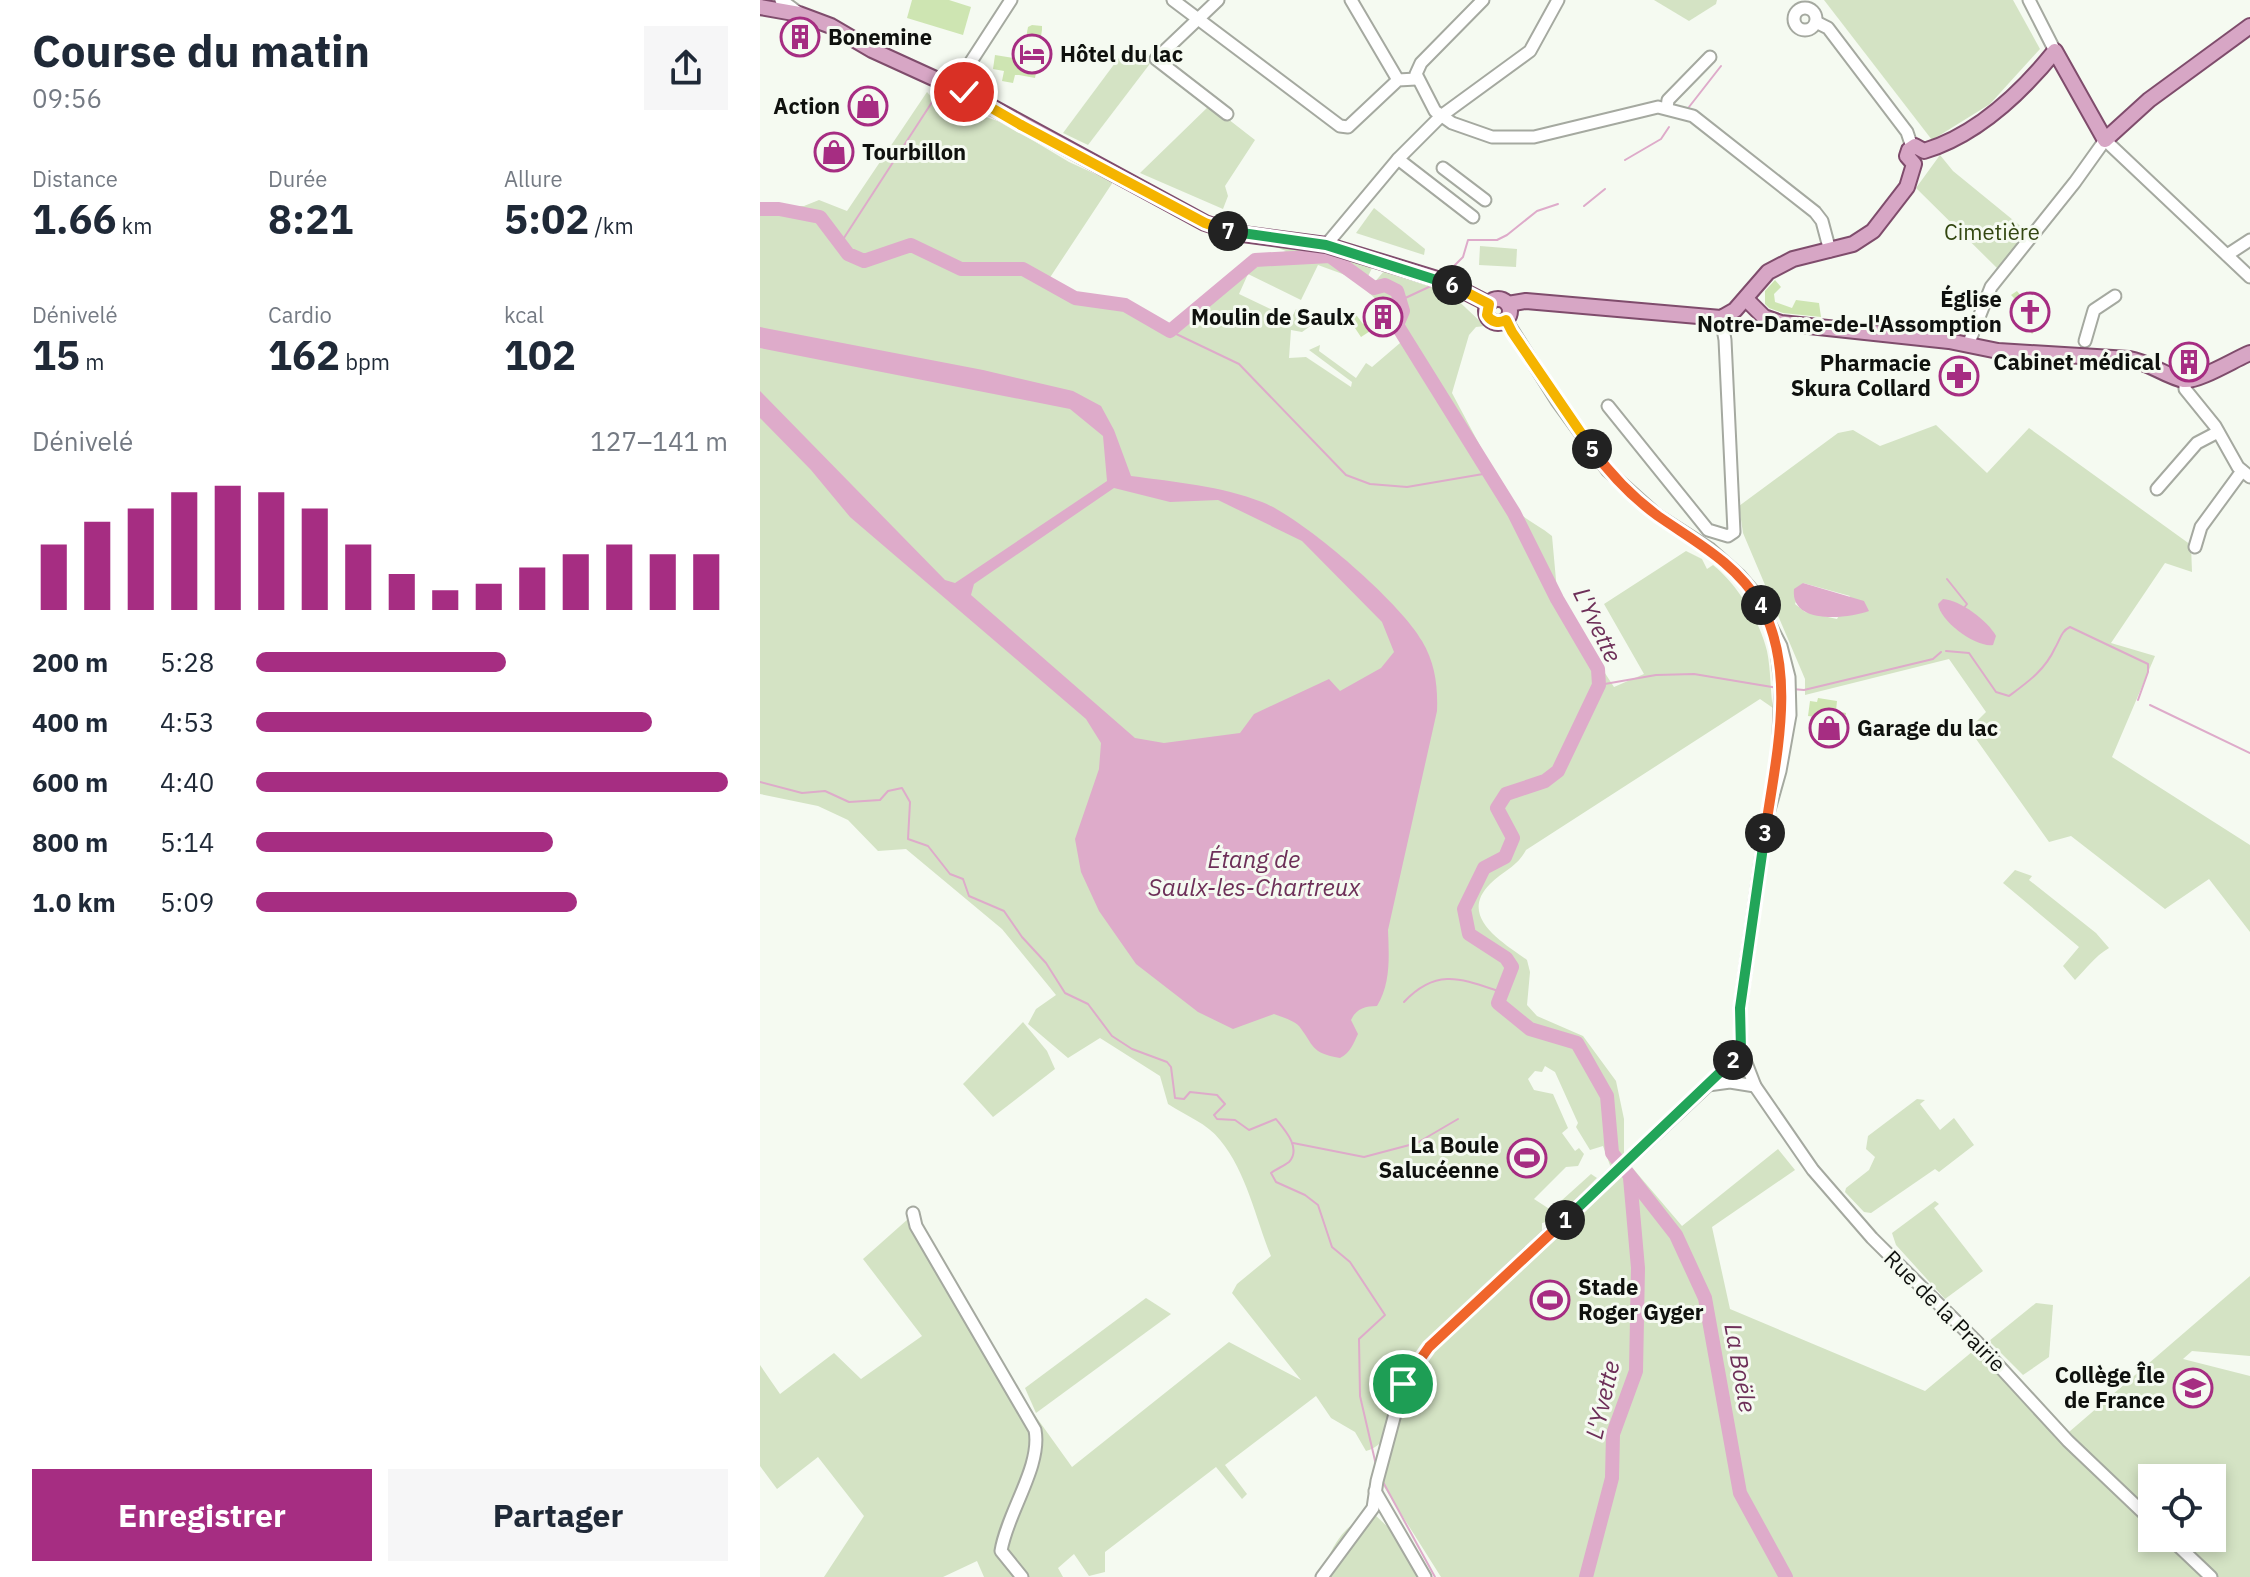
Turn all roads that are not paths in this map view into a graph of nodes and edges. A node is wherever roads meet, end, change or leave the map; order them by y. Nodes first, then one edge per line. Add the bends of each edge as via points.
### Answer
1 (781, 0) edge
2 (1011, 0) edge
3 (1173, 0) edge
4 (1218, 0) edge
5 (1351, 0) edge
6 (1483, 0) edge
7 (1558, 0) edge
8 (2033, 2) edge
9 (760, 7) edge
10 (799, 14) junction
11 (760, 19) edge
12 (1197, 20) junction
13 (1816, 22) dead end
14 (2250, 26) edge
15 (2055, 51) junction
16 (1710, 57) dead end
17 (1416, 79) junction
18 (1398, 80) junction
19 (952, 91) junction
20 (1667, 108) junction
21 (1227, 114) dead end
22 (1441, 116) junction
23 (2105, 140) junction
24 (1918, 149) junction
25 (1398, 159) junction
26 (1436, 189) junction
27 (2250, 240) edge
28 (1326, 245) junction
29 (1830, 251) junction
30 (2227, 255) junction
31 (2250, 277) edge
32 (2115, 296) dead end
33 (1746, 299) junction
34 (1489, 304) junction
35 (1508, 304) junction
36 (1721, 318) junction
37 (1506, 320) junction
38 (1968, 345) junction
39 (2076, 349) junction
40 (2250, 353) edge
41 (2185, 380) junction
42 (1608, 406) dead end
43 (2218, 432) junction
44 (2246, 474) edge
45 (2157, 489) dead end
46 (2195, 547) dead end
47 (1741, 1050) junction
48 (1708, 1085) junction
49 (1755, 1086) junction
50 (913, 1213) dead end
51 (1376, 1485) junction
52 (2138, 1508) edge
53 (2185, 1552) edge
54 (1022, 1577) edge
55 (1322, 1577) edge
56 (1425, 1577) edge
57 (2211, 1577) edge

1 - 10 street
2 - 19 street
3 - 12 street
4 - 12 street
5 - 18 street
6 - 17 street via 1421,63
7 - 22 street via 1530,51
8 - 15 street
9 - 10 main road
10 - 19 main road
11 - 19 main road via 792,18 830,32
12 - 18 street via 1340,126 1348,127
12 - 21 street via 1156,59
13 - 24 street via 1834,36
14 - 23 main road via 2149,100
15 - 23 main road
15 - 24 main road via 1971,130 1946,144
16 - 20 street via 1668,100
17 - 18 street
17 - 22 street
19 - 28 main road via 1205,223 1235,233
20 - 22 street via 1534,137 1492,137
20 - 29 street via 1693,116 1815,212
22 - 25 street
23 - 30 street
23 - 38 street via 1991,287
24 - 29 main road via 1907,156 1914,164 1907,187 1873,231
25 - 26 street
25 - 28 street
26 - 26 street via 1470,215 1482,198 1446,170
27 - 30 street
28 - 34 main road via 1444,281
29 - 33 main road via 1793,259 1768,272
30 - 31 street
32 - 39 street via 2094,310
33 - 36 main road
33 - 38 main road via 1764,317 1781,323
34 - 35 main road via 1499,299
34 - 37 main road via 1489,318
35 - 36 main road via 1526,301
35 - 37 main road
36 - 42 street via 1734,532 1728,536 1708,530
37 - 47 street, Rue de la Prairie via 1608,471 1657,515 1728,564 1752,590 1774,641 1790,715 1767,817 1740,1008
38 - 39 main road via 1998,351
39 - 41 main road via 2140,361
40 - 41 main road
41 - 43 street via 2185,389
43 - 44 street
43 - 45 street via 2197,443
44 - 46 street via 2201,527
47 - 48 street
47 - 49 street, Rue de la Prairie
48 - 49 street
48 - 51 street via 1429,1347 1403,1384
49 - 52 street, Rue de la Prairie via 1813,1170 1872,1238
50 - 54 street via 1035,1430 1033,1460 1001,1551
51 - 55 street via 1373,1508
51 - 56 street
53 - 57 street

